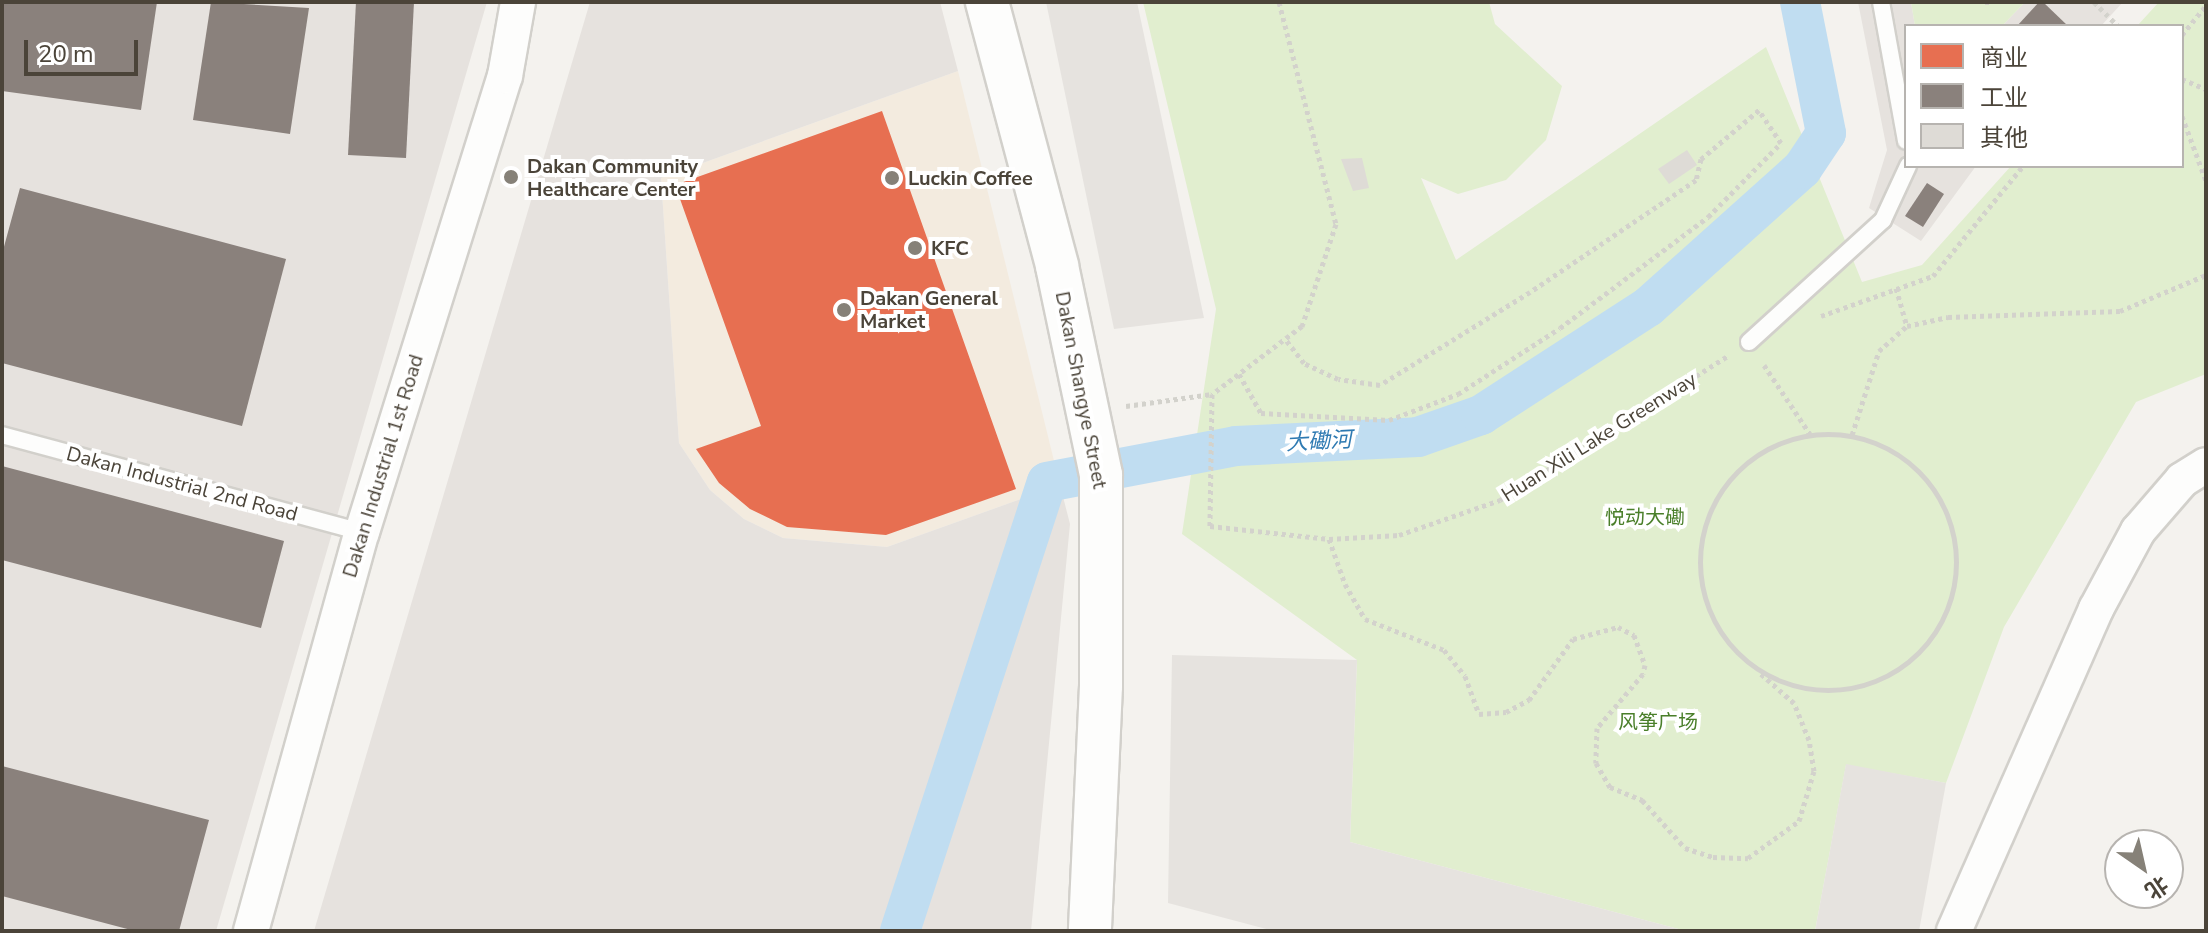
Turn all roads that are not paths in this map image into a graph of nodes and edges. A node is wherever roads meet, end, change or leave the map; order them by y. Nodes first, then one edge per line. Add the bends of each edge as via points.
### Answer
1 (518, 2) edge
2 (987, 2) edge
3 (1881, 2) edge
4 (1904, 130) edge
5 (1907, 168) edge
6 (1749, 342) road end
7 (2, 435) edge
8 (2206, 465) edge
9 (362, 532) junction
10 (251, 931) edge
11 (1090, 931) edge
12 (1954, 931) edge

1 - 9 street, Dakan Industrial 1st Road via 505,76
2 - 11 street, Dakan Shangye Street via 1057,266 1101,475 1101,686
3 - 4 lane
5 - 6 lane via 1883,220
7 - 9 lane, Dakan Industrial 2nd Road
8 - 12 street via 2182,480 2138,531 2096,609
9 - 10 street, Dakan Industrial 1st Road

